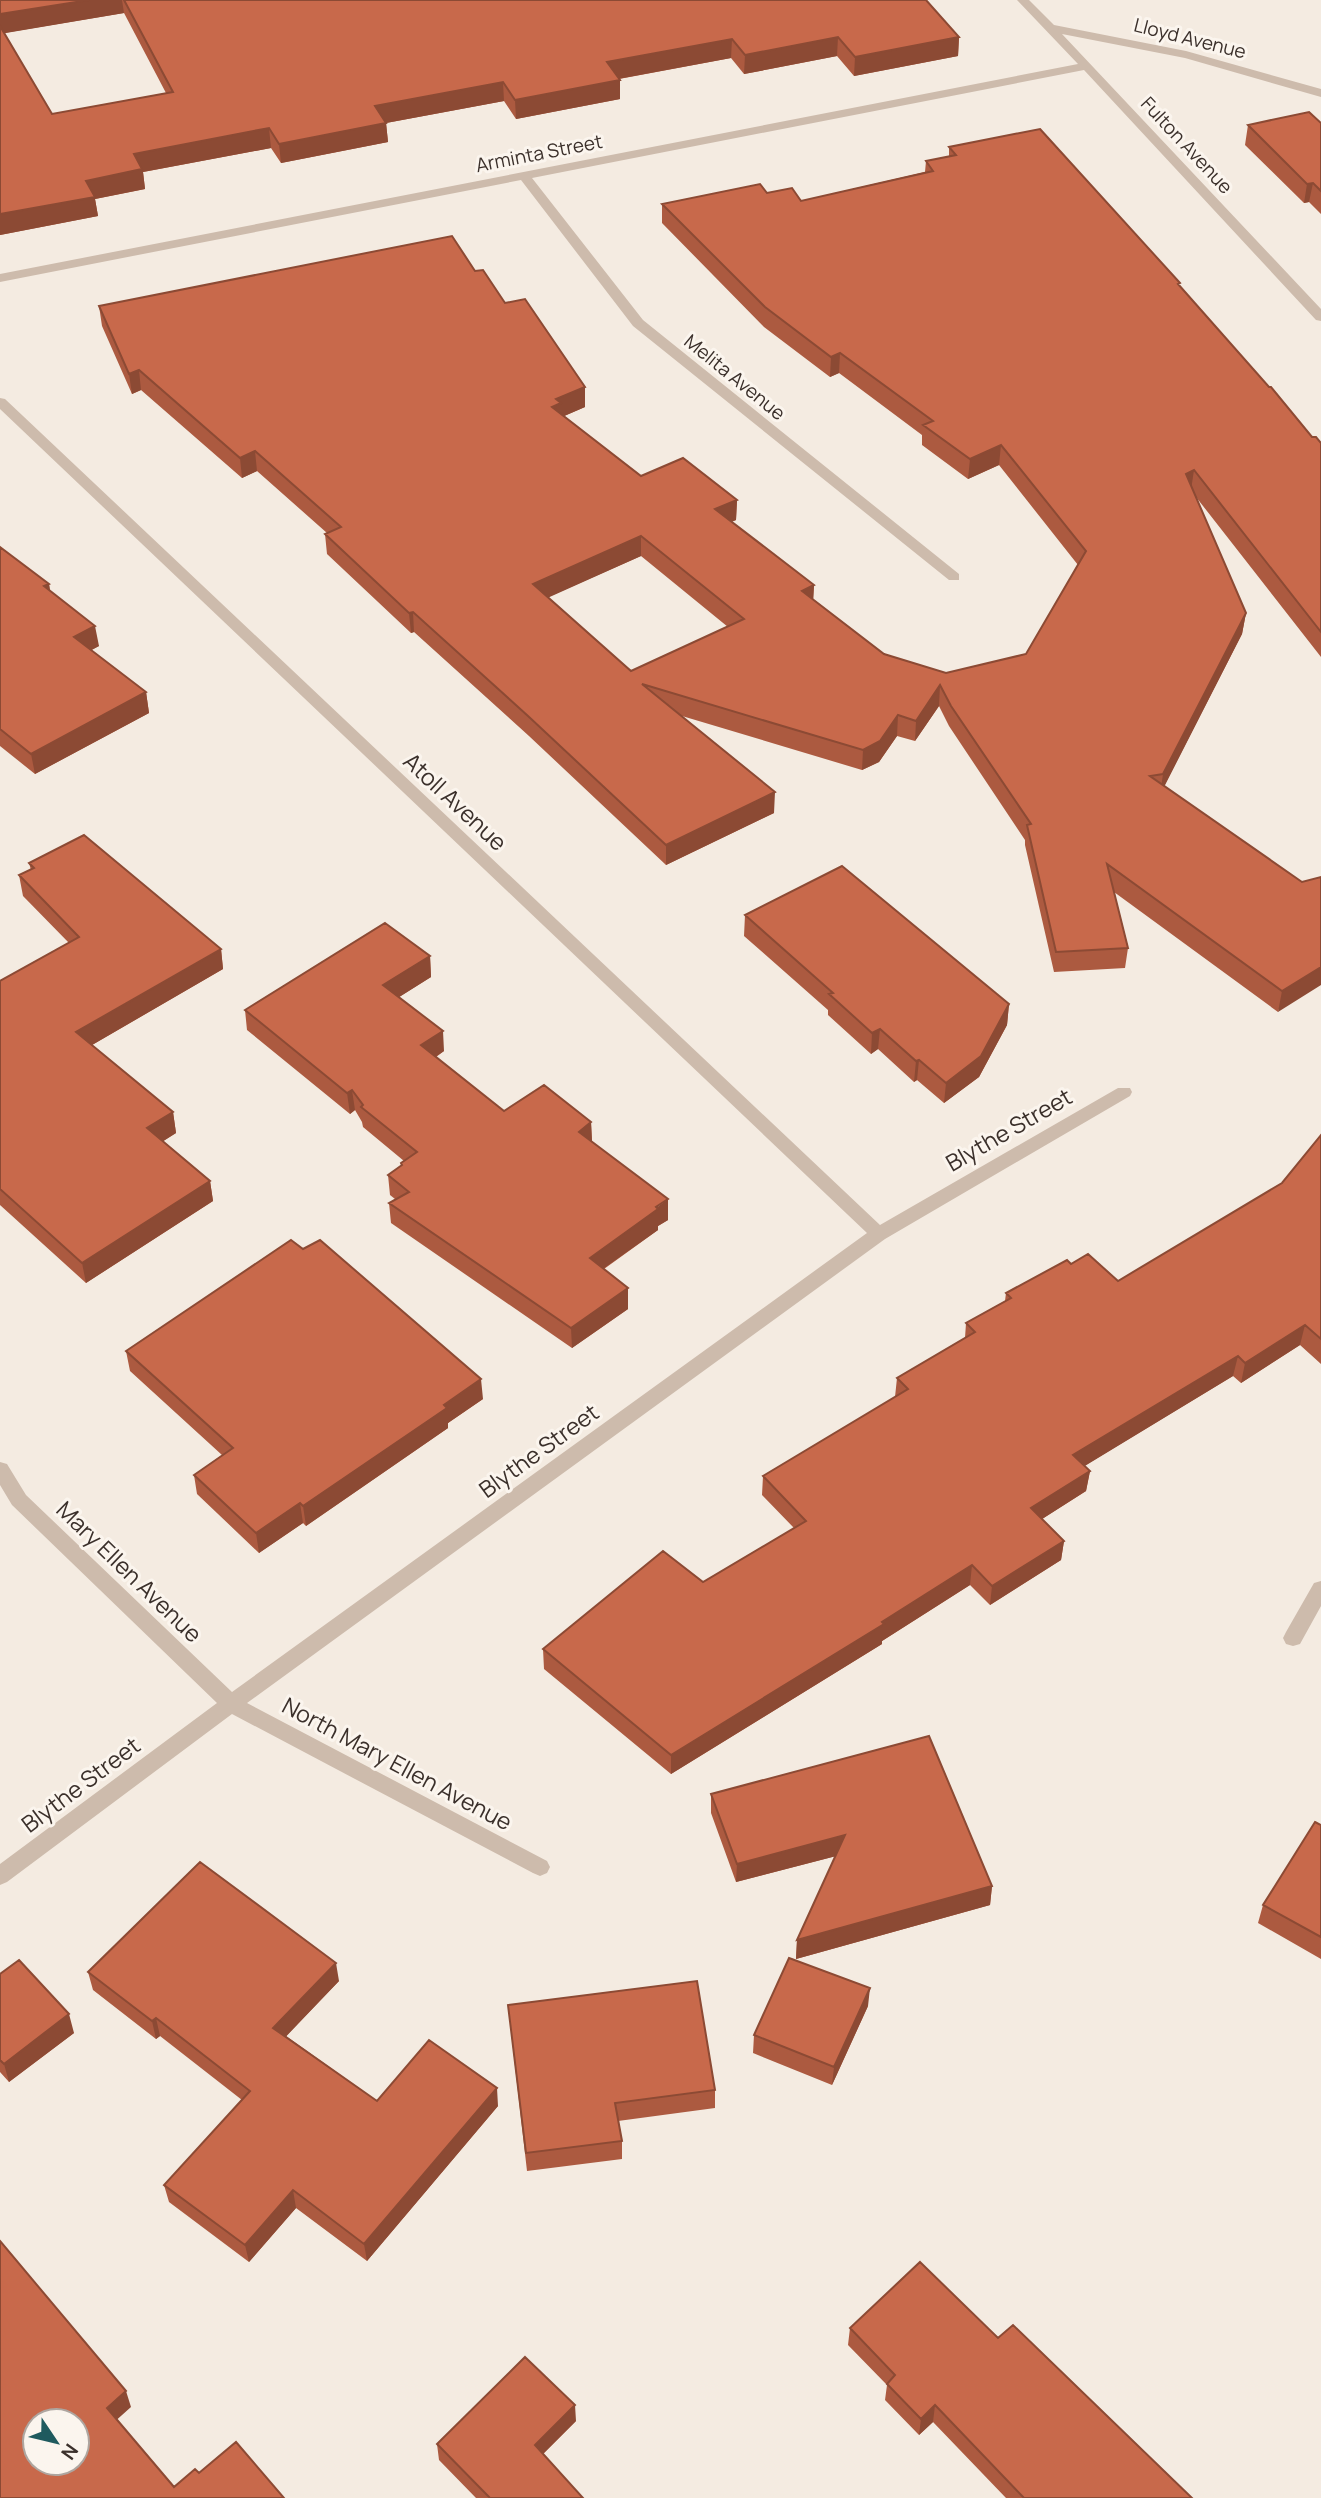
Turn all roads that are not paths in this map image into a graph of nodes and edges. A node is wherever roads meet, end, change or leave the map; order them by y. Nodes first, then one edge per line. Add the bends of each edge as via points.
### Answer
1 (1023, 0) edge
2 (1048, 28) junction
3 (1085, 66) junction
4 (1321, 93) edge
5 (524, 175) junction
6 (0, 278) edge
7 (1321, 317) edge
8 (0, 402) edge
9 (954, 578) dead end
10 (1124, 1092) dead end
11 (879, 1234) junction
12 (0, 1469) edge
13 (1321, 1589) edge
14 (1293, 1638) dead end
15 (231, 1704) junction
16 (540, 1867) dead end
17 (0, 1876) edge

1 - 2 street, Fulton Avenue
2 - 3 street, Fulton Avenue
2 - 4 street, Lloyd Avenue via 1116,37 1212,59
3 - 5 street, Arminta Street
3 - 7 street, Fulton Avenue
5 - 6 street, Arminta Street
5 - 9 street, Melita Avenue via 638,323
8 - 11 street, Atoll Avenue
10 - 11 street, Blythe Street
11 - 15 street, Blythe Street
12 - 15 street, Mary Ellen Avenue via 19,1500
13 - 14 street
15 - 16 street, North Mary Ellen Avenue
15 - 17 street, Blythe Street

